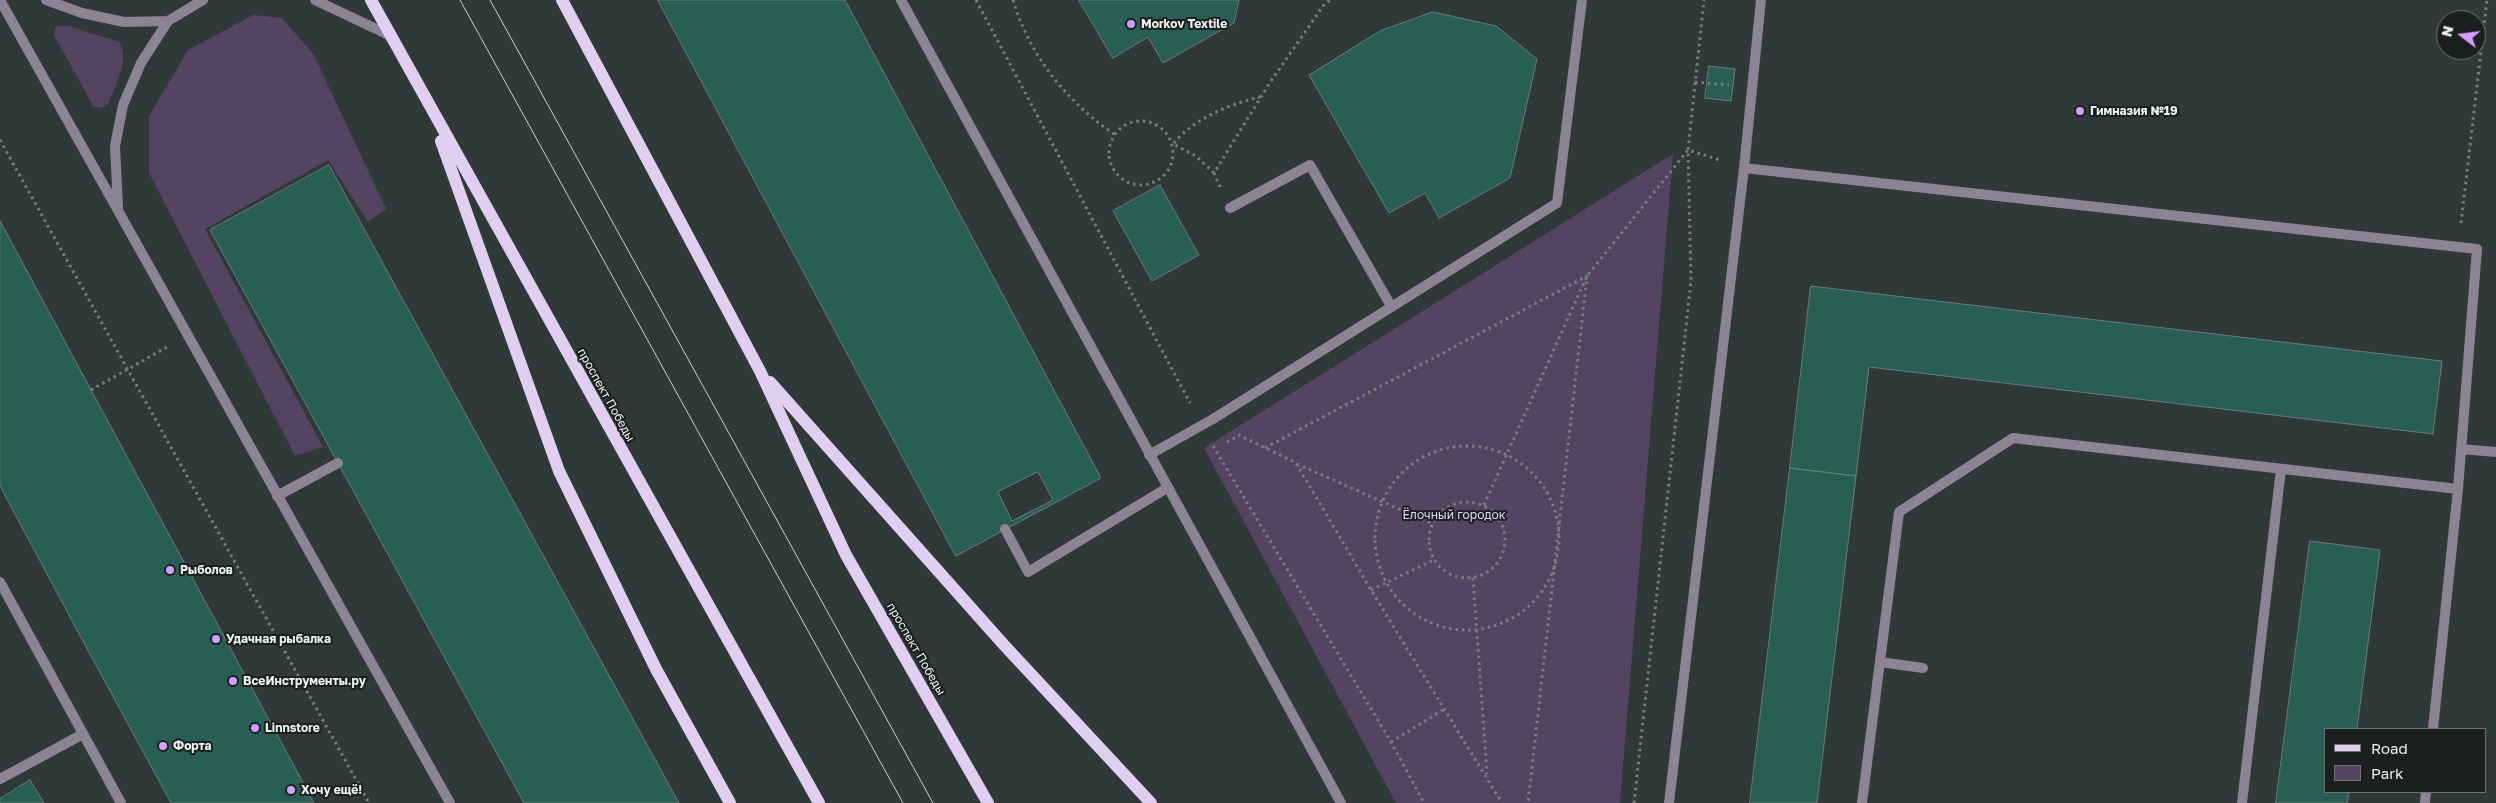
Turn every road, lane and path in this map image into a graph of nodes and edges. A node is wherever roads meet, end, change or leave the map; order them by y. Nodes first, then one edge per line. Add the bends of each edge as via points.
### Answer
1 (0, 0) edge
2 (46, 0) edge
3 (204, 0) edge
4 (315, 0) edge
5 (371, 0) edge
6 (562, 0) edge
7 (901, 0) edge
8 (1013, 0) edge
9 (1330, 0) edge
10 (1582, 0) edge
11 (1704, 0) edge
12 (1761, 0) edge
13 (2488, 0) edge
14 (168, 21) junction
15 (390, 36) junction
16 (1695, 82) junction
17 (1752, 86) junction
18 (1261, 97) junction
19 (428, 106) junction
20 (1114, 134) junction
21 (0, 140) edge
22 (1173, 144) junction
23 (1688, 150) junction
24 (1744, 168) junction
25 (1214, 173) junction
26 (1230, 208) joint
27 (118, 212) junction
28 (2458, 246) junction
29 (1587, 276) junction
30 (1391, 306) junction
31 (187, 336) junction
32 (127, 369) junction
33 (760, 371) junction
34 (91, 390) dead end
35 (1214, 448) dead end
36 (1265, 448) junction
37 (2461, 450) junction
38 (2496, 452) edge
39 (1507, 455) junction
40 (1149, 456) junction
41 (338, 463) dead end
42 (1296, 463) junction
43 (2281, 469) junction
44 (1167, 488) junction
45 (2458, 489) junction
46 (277, 496) junction
47 (1382, 501) junction
48 (1484, 505) junction
49 (1433, 524) junction
50 (1005, 529) dead end
51 (1558, 548) junction
52 (1434, 560) junction
53 (1473, 578) junction
54 (0, 582) edge
55 (1386, 584) junction
56 (1371, 590) junction
57 (1477, 630) junction
58 (1880, 662) junction
59 (1923, 668) dead end
60 (1446, 708) junction
61 (2433, 728) edge
62 (84, 734) junction
63 (1391, 742) dead end
64 (1487, 776) junction
65 (0, 779) edge
66 (121, 803) edge
67 (369, 803) edge
68 (450, 803) edge
69 (730, 803) edge
70 (818, 803) edge
71 (988, 803) edge
72 (1151, 803) edge
73 (1340, 803) edge
74 (1502, 803) edge
75 (1528, 803) edge
76 (1634, 803) edge
77 (1669, 803) edge
78 (1862, 803) edge
79 (2242, 803) edge

1 - 27 lane
2 - 14 lane via 82,13 124,22
3 - 14 lane
4 - 15 lane
5 - 15 main road, проспект Победы
6 - 33 main road, проспект Победы
7 - 40 lane
8 - 20 path via 1037,55 1068,97
9 - 18 path
10 - 30 lane via 1557,203
11 - 16 path
12 - 17 lane
13 - 28 path
14 - 27 lane via 141,63 123,105 115,146
15 - 19 main road, проспект Победы
16 - 17 path
16 - 23 path
17 - 24 lane
18 - 22 path via 1236,103 1212,114 1185,130
18 - 25 path
19 - 69 main road via 559,471 656,669
19 - 70 main road, проспект Победы
20 - 22 path via 1128,122 1146,120 1164,128
20 - 22 path via 1108,152 1113,170 1127,183 1145,186 1162,178 1173,163
21 - 32 path
22 - 25 path via 1196,156
23 - 24 path
23 - 29 path
23 - 76 path via 1691,281
24 - 28 lane
24 - 77 lane
25 - 26 path
26 - 30 lane via 1310,165
27 - 31 lane
28 - 37 lane via 2477,249
29 - 36 path
29 - 39 path
29 - 51 path
30 - 40 lane
31 - 32 path
31 - 46 lane
32 - 34 path
32 - 67 path
33 - 71 main road, проспект Победы via 846,556
33 - 72 main road via 1004,646
35 - 36 path via 1238,436
36 - 42 path
37 - 38 lane
37 - 45 lane
39 - 47 path via 1476,446 1440,449 1409,466 1395,479
39 - 48 path
39 - 51 path via 1526,467 1549,495 1557,521
40 - 44 lane
41 - 46 lane
42 - 47 path
42 - 56 path
43 - 45 lane
43 - 58 lane via 2012,438 1899,512
43 - 79 lane
44 - 50 lane via 1028,572
44 - 73 lane
45 - 61 lane
46 - 68 lane
47 - 49 path
47 - 55 path via 1374,528 1374,546
48 - 49 path via 1454,504
48 - 53 path via 1500,520 1506,542 1498,563 1488,573
49 - 52 path via 1429,538
51 - 57 path via 1555,566 1538,598 1509,620
51 - 75 path
52 - 53 path via 1451,575
52 - 55 path
53 - 57 path
54 - 62 lane
55 - 56 path
55 - 57 path via 1407,609 1422,620 1456,630
56 - 60 path
57 - 64 path
58 - 59 lane
58 - 78 lane
60 - 63 path
60 - 64 path
62 - 65 lane
62 - 66 lane
64 - 74 path

